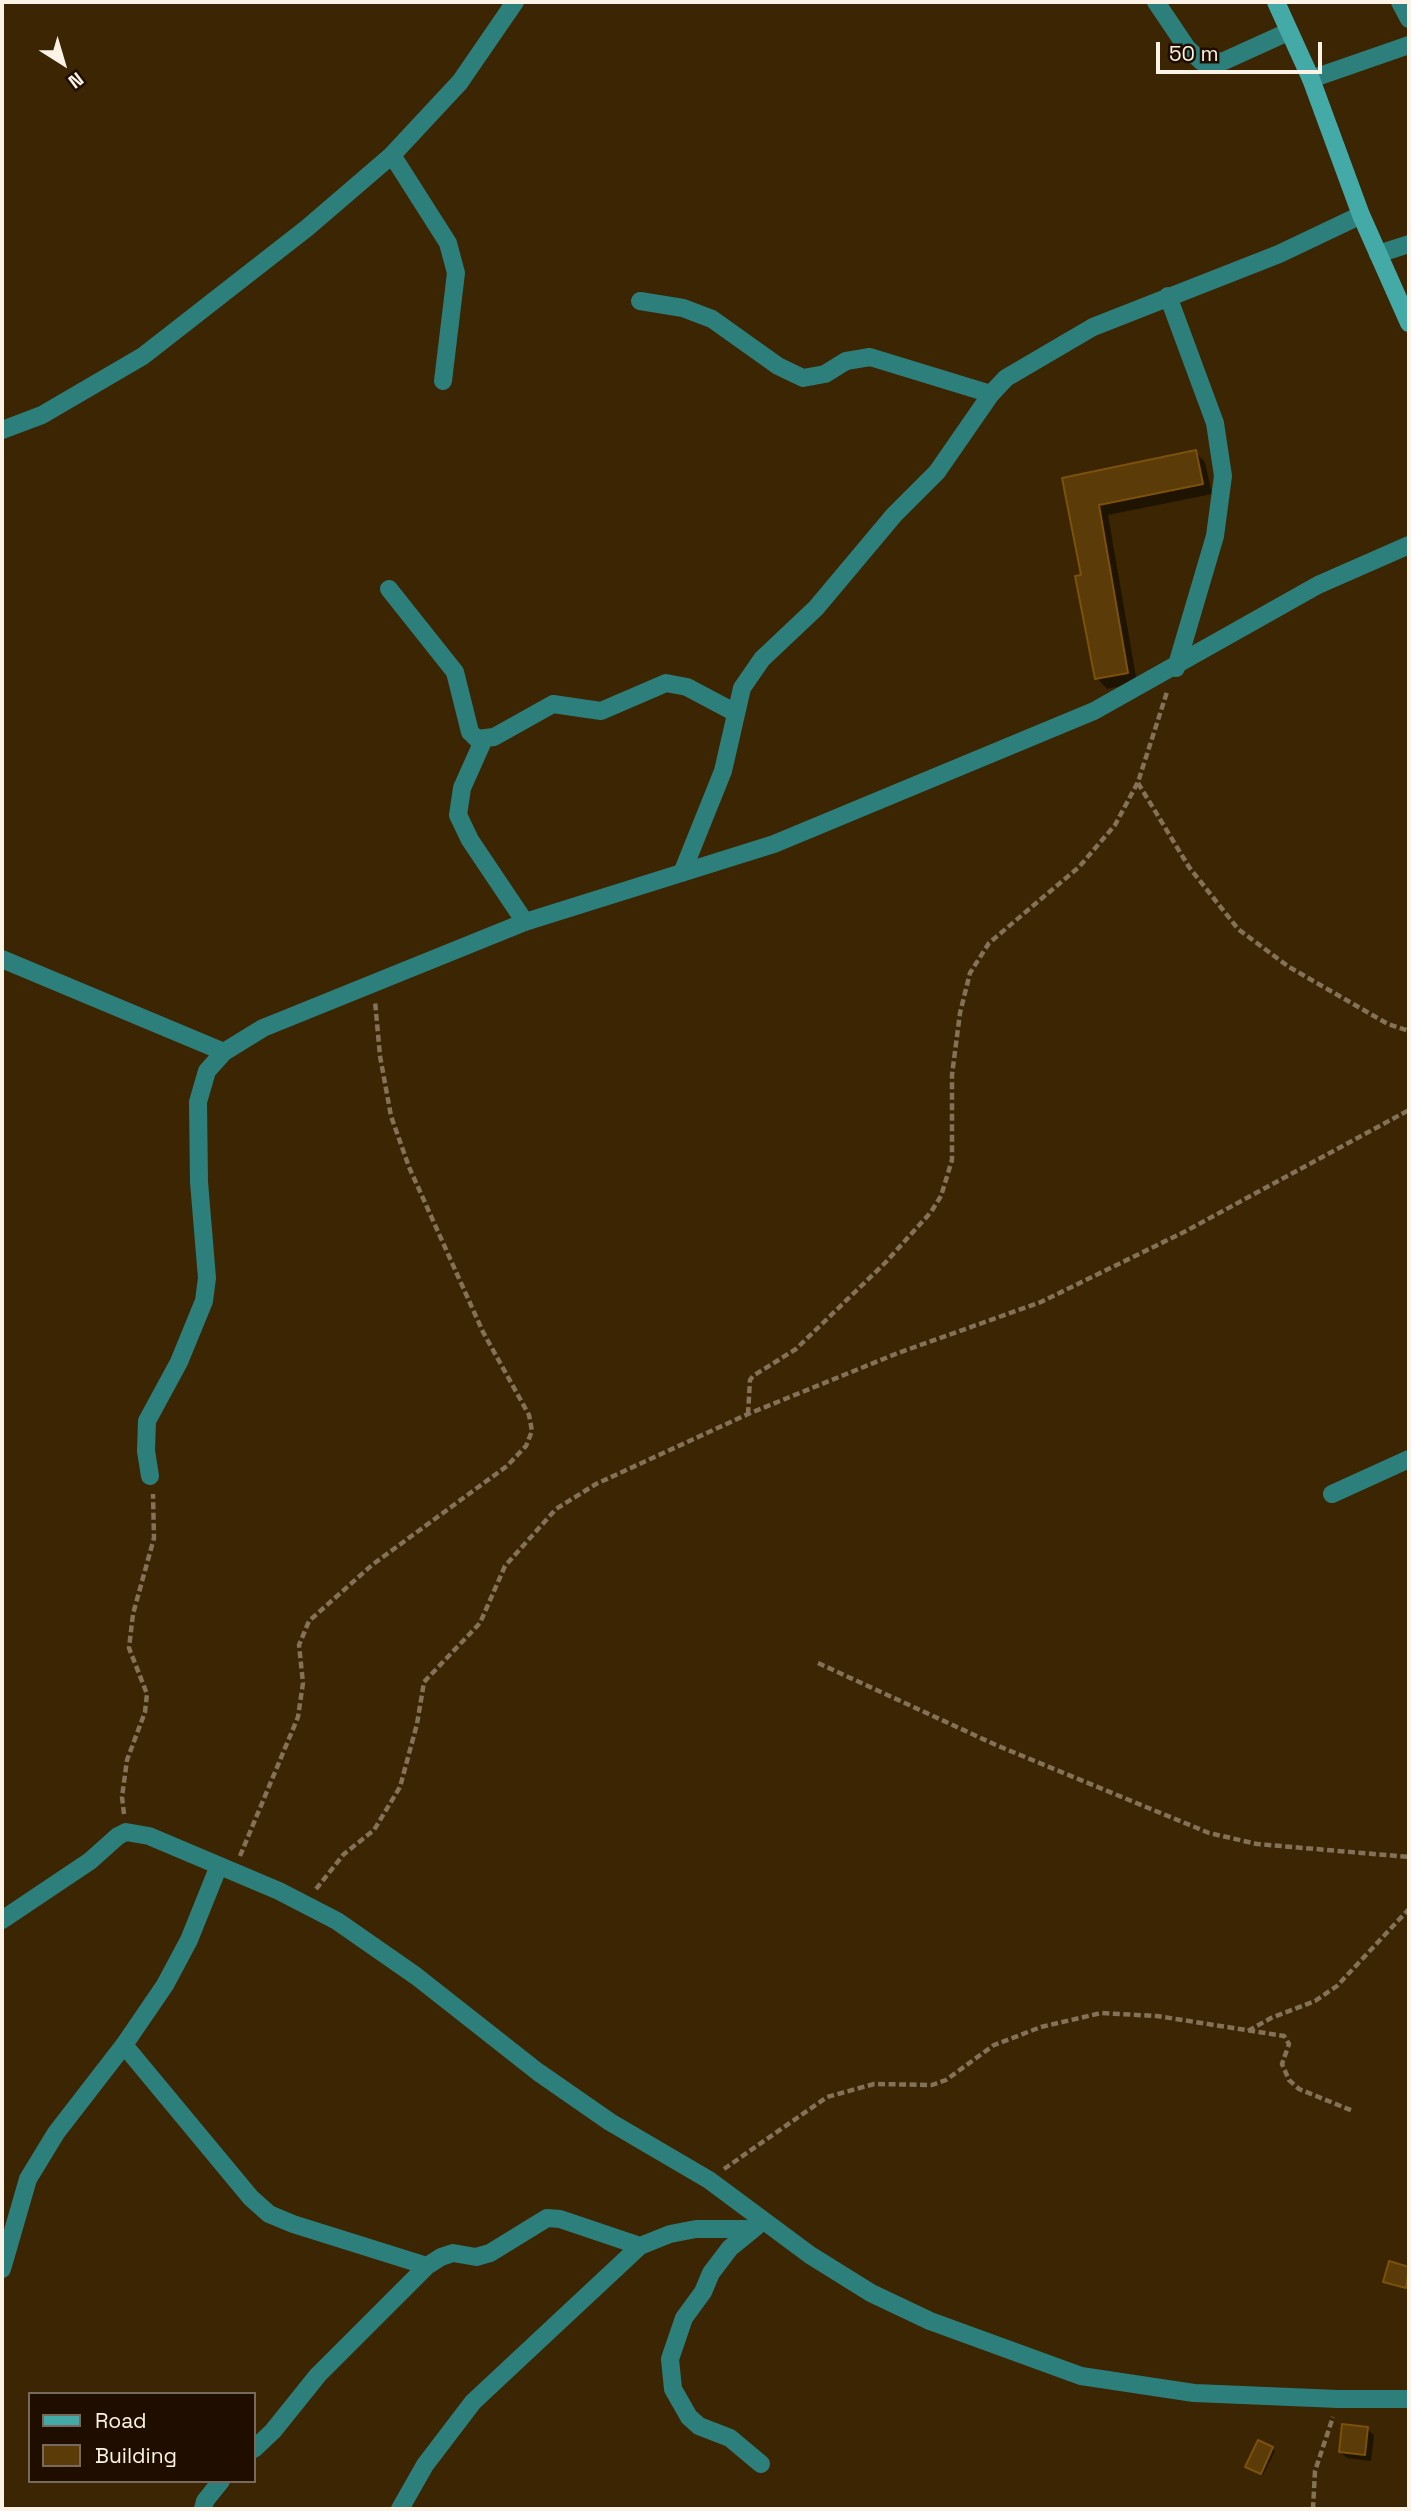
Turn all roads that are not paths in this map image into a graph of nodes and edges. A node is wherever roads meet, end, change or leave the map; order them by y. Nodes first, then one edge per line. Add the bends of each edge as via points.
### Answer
1 (515, 2) edge
2 (1156, 2) edge
3 (1276, 2) edge
4 (1400, 2) edge
5 (1409, 19) edge
6 (1289, 32) junction
7 (1409, 45) edge
8 (1311, 79) junction
9 (392, 155) junction
10 (1361, 215) junction
11 (1409, 244) edge
12 (1378, 254) junction
13 (1168, 296) junction
14 (640, 301) dead end
15 (1409, 323) edge
16 (443, 381) dead end
17 (991, 394) junction
18 (2, 430) edge
19 (1409, 545) edge
20 (389, 589) dead end
21 (1176, 668) junction
22 (734, 712) junction
23 (483, 741) junction
24 (682, 873) junction
25 (525, 922) junction
26 (2, 959) edge
27 (224, 1052) junction
28 (1409, 1459) edge
29 (150, 1476) road end
30 (1332, 1494) dead end
31 (226, 1871) junction
32 (2, 1920) edge
33 (124, 2045) junction
34 (757, 2225) junction
35 (640, 2246) junction
36 (427, 2266) junction
37 (2, 2269) edge
38 (1409, 2399) edge
39 (256, 2447) edge
40 (761, 2464) dead end
41 (218, 2483) edge
42 (203, 2509) edge
43 (400, 2509) edge

1 - 9 street via 460,82
2 - 6 street via 1186,48 1202,62 1224,61
3 - 6 main road
4 - 5 street
6 - 8 main road
7 - 8 street
8 - 10 main road
9 - 16 street via 448,243 456,273
9 - 18 street via 143,356 42,415
10 - 12 main road
10 - 13 street via 1279,254
11 - 12 street
12 - 15 main road
13 - 17 street via 1030,362
13 - 21 street via 1215,423 1223,476 1215,536
14 - 17 street via 712,319 778,366 803,378 870,357
17 - 22 street via 937,472 894,515 816,608 762,659 742,688
19 - 21 street via 1318,586
20 - 23 street via 455,672 470,732
21 - 24 street via 1094,711 774,844
22 - 23 street via 687,687 666,682 601,711 561,704 544,707
22 - 24 street via 723,771
23 - 25 street via 462,788 458,815
24 - 25 street
25 - 27 street via 263,1028
26 - 27 street
27 - 29 street via 207,1071 198,1102 207,1278 204,1301 179,1362 147,1421
28 - 30 street
31 - 32 street via 149,1836 126,1832
31 - 33 street via 165,1985
31 - 34 street via 308,1905 358,1934 548,2080 709,2180
33 - 36 street via 269,2214
33 - 37 street via 56,2133 28,2179
34 - 35 street via 695,2229
34 - 38 street via 895,2304 1081,2376 1194,2393
34 - 40 street via 730,2248 711,2273 684,2318 670,2359 673,2389 689,2417 730,2438
35 - 36 street via 547,2218 490,2253 476,2257 453,2253
35 - 43 street via 474,2402 425,2465
36 - 39 street via 318,2375
41 - 42 street

